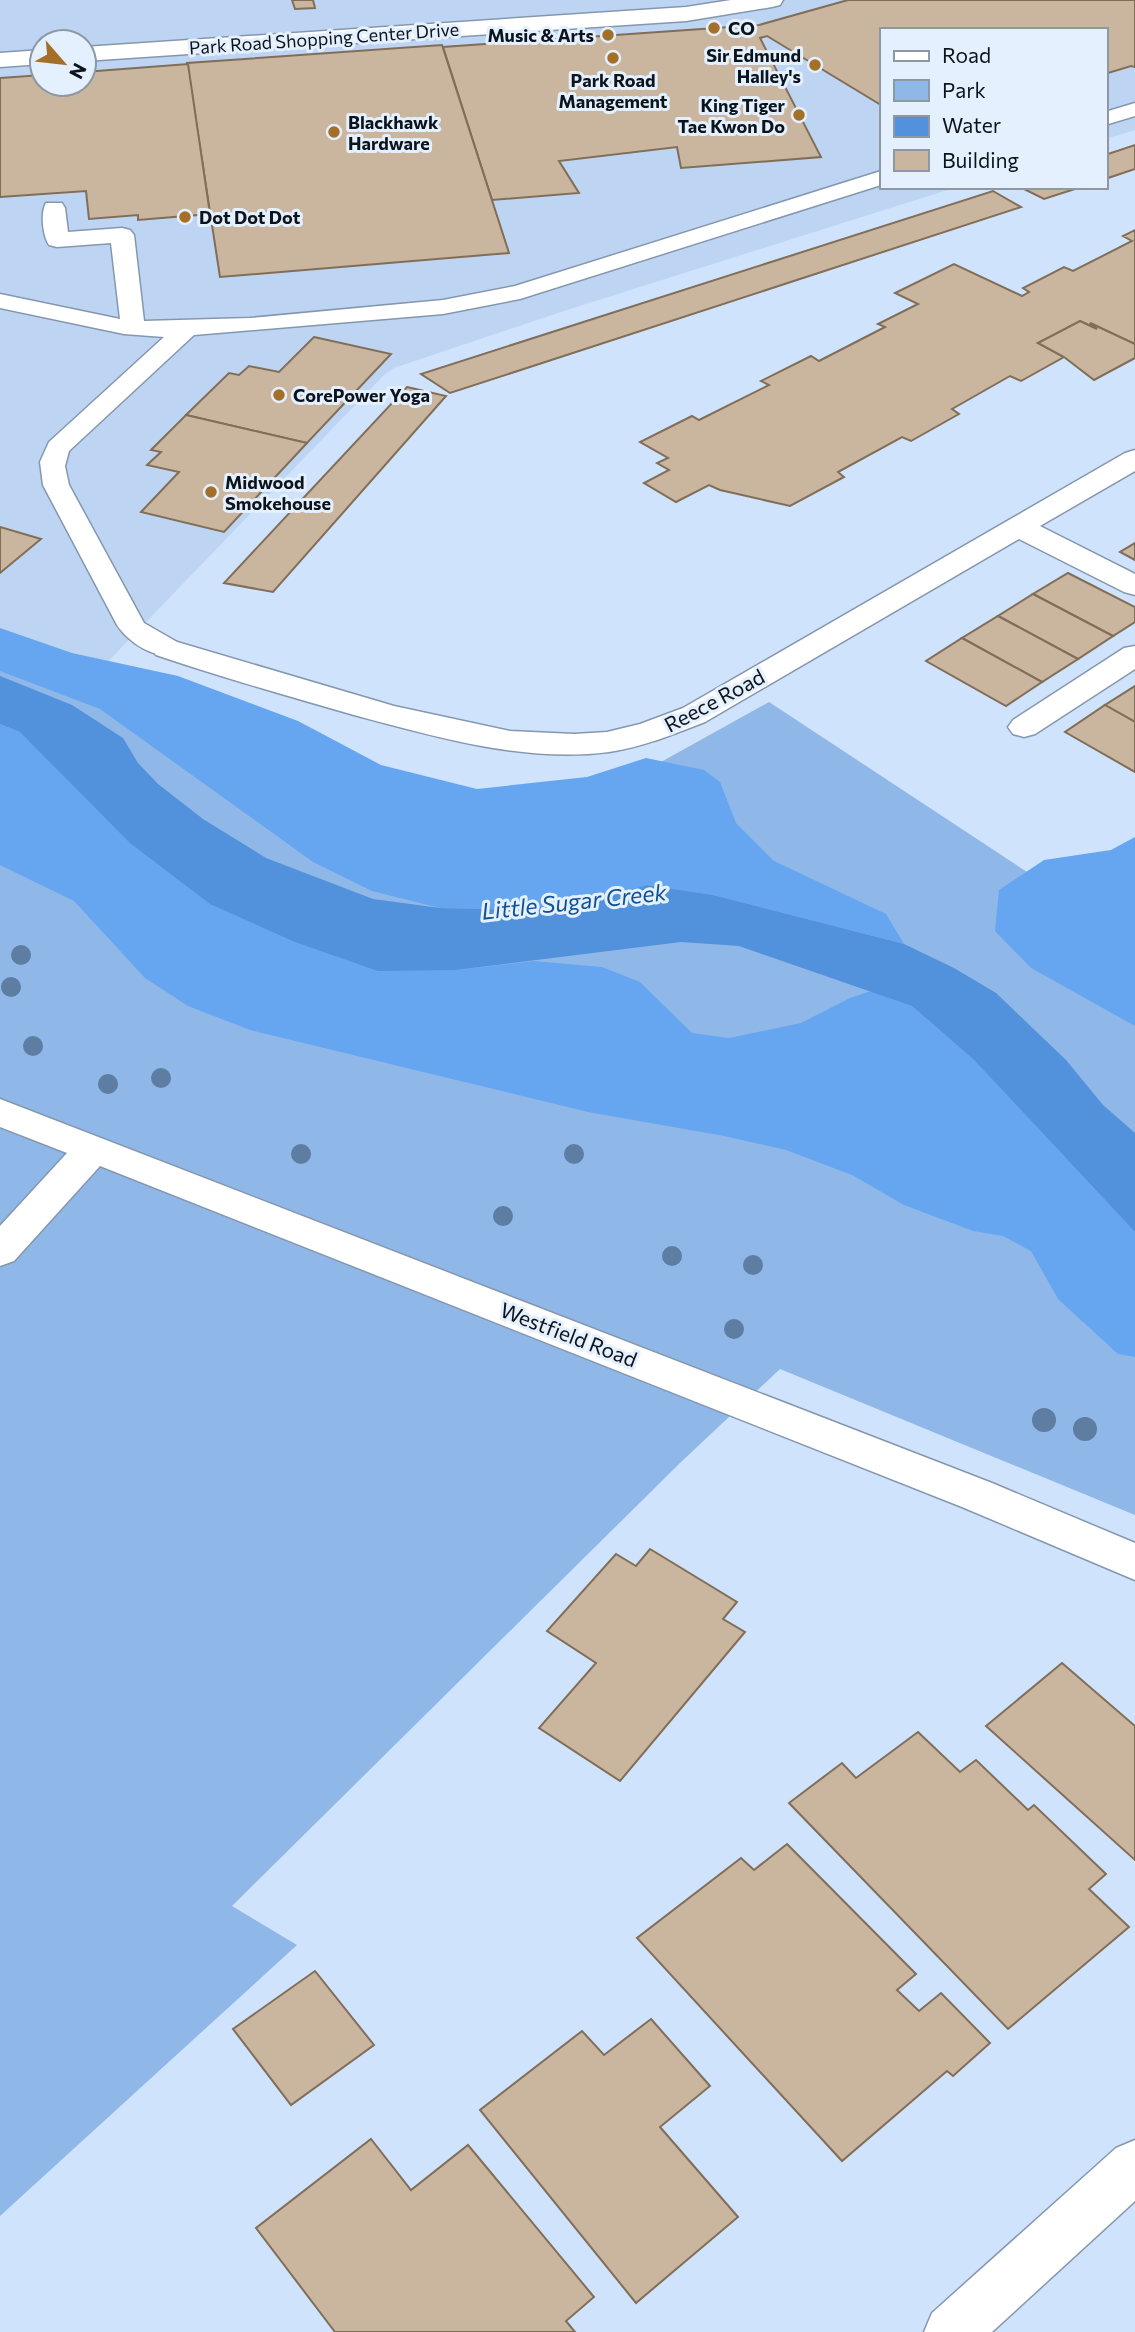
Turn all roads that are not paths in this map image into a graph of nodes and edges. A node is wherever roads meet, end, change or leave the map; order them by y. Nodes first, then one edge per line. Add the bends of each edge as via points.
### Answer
1 (772, 0) edge
2 (98, 53) edge
3 (28, 58) edge
4 (0, 60) edge
5 (1135, 109) edge
6 (1107, 118) edge
7 (880, 178) edge
8 (54, 208) dead end
9 (0, 301) edge
10 (133, 328) junction
11 (187, 330) junction
12 (1135, 459) edge
13 (1018, 527) junction
14 (1135, 586) edge
15 (167, 648) joint
16 (1135, 655) edge
17 (1024, 727) dead end
18 (0, 1112) edge
19 (94, 1149) junction
20 (0, 1251) edge
21 (1135, 1562) edge
22 (1135, 2166) edge
23 (951, 2332) edge

1 - 2 street, Park Road Shopping Center Drive via 686,14
3 - 4 street
5 - 6 lane
7 - 11 lane via 478,302
8 - 10 lane via 57,240 122,235
9 - 10 lane
10 - 11 lane
11 - 15 lane via 58,447 51,460 57,485 131,625 137,633
12 - 13 street, Reece Road
13 - 14 street
13 - 15 street, Reece Road via 694,715 610,741 567,745 481,737 230,670
16 - 17 street
18 - 19 street, Westfield Road
19 - 20 street
19 - 21 street, Westfield Road
22 - 23 street

